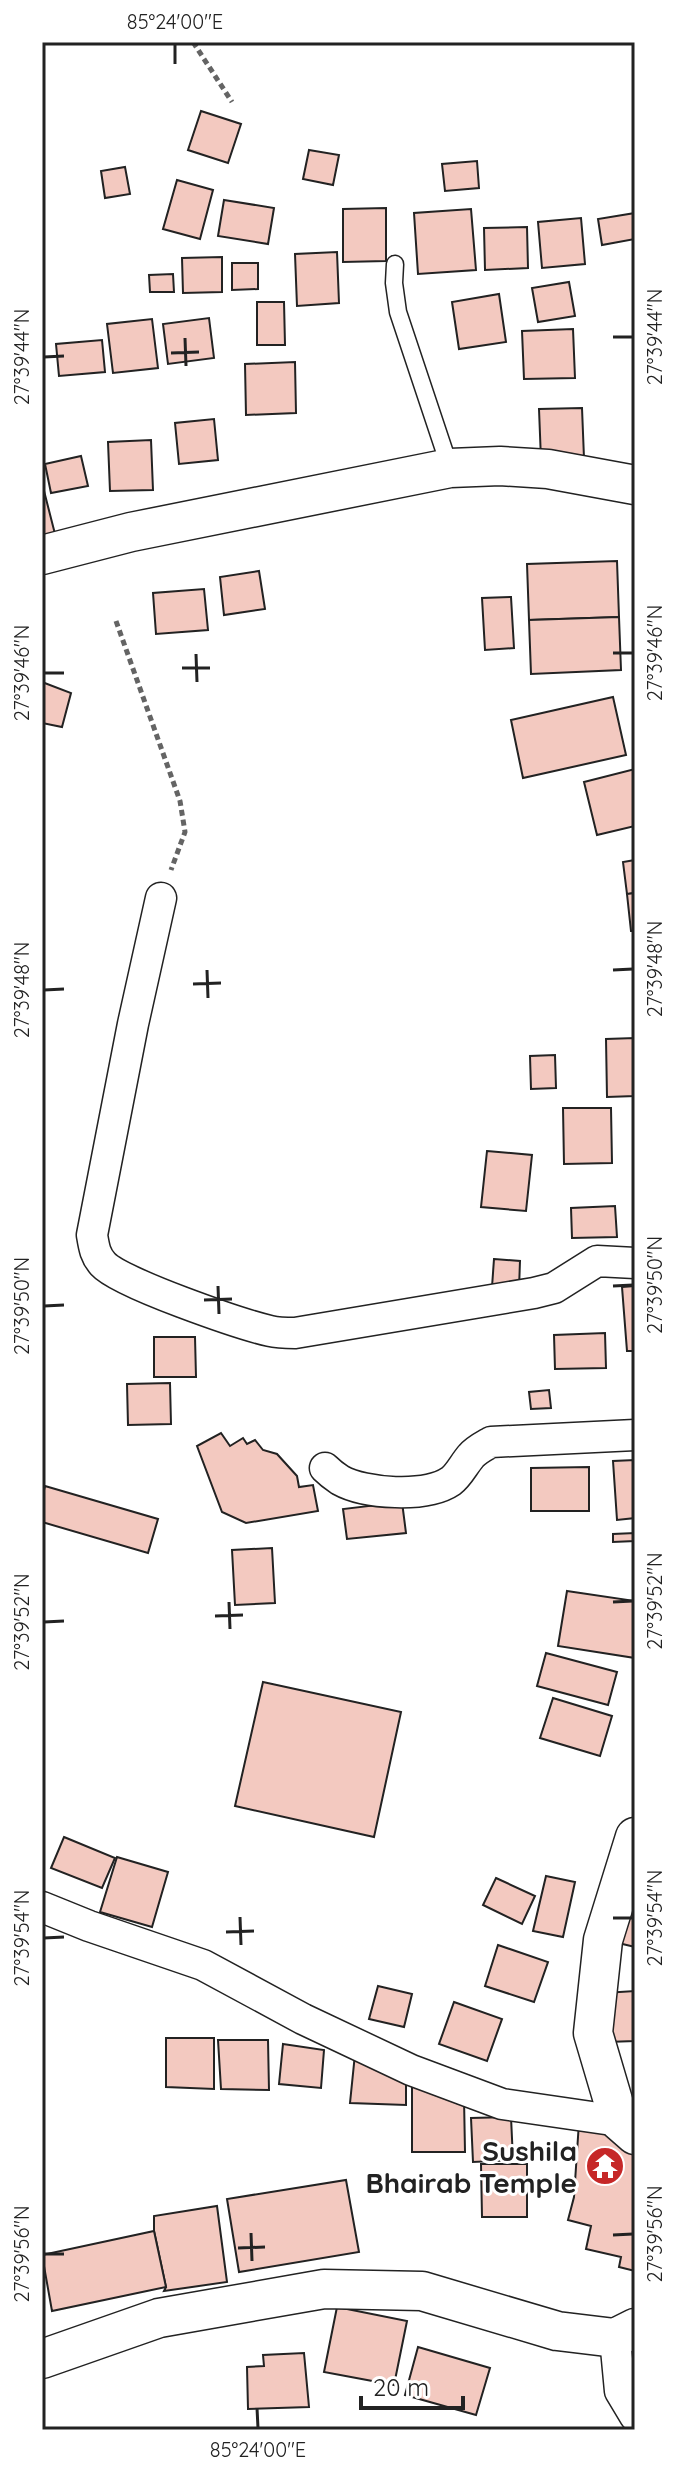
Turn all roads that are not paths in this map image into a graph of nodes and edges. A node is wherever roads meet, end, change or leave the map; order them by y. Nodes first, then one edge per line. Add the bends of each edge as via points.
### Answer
1 (395, 264) dead end
2 (450, 468) junction
3 (635, 485) edge
4 (42, 555) edge
5 (161, 898) road end
6 (635, 1263) edge
7 (635, 1435) edge
8 (325, 1468) dead end
9 (635, 1837) edge
10 (42, 1907) edge
11 (627, 2128) edge
12 (625, 2333) edge
13 (42, 2359) edge
14 (635, 2416) edge

1 - 2 lane via 398,312
2 - 3 street via 548,469
2 - 4 street
5 - 6 street via 92,1235 104,1266 159,1293 270,1331 295,1333 534,1293 554,1288 597,1261
7 - 8 street via 491,1442 474,1453 454,1479 419,1491 359,1487
9 - 11 street via 603,1940 593,2033
10 - 11 street via 203,1965 411,2070 502,2104
12 - 13 street via 557,2331 422,2291 324,2289 159,2318
12 - 14 street via 620,2391

